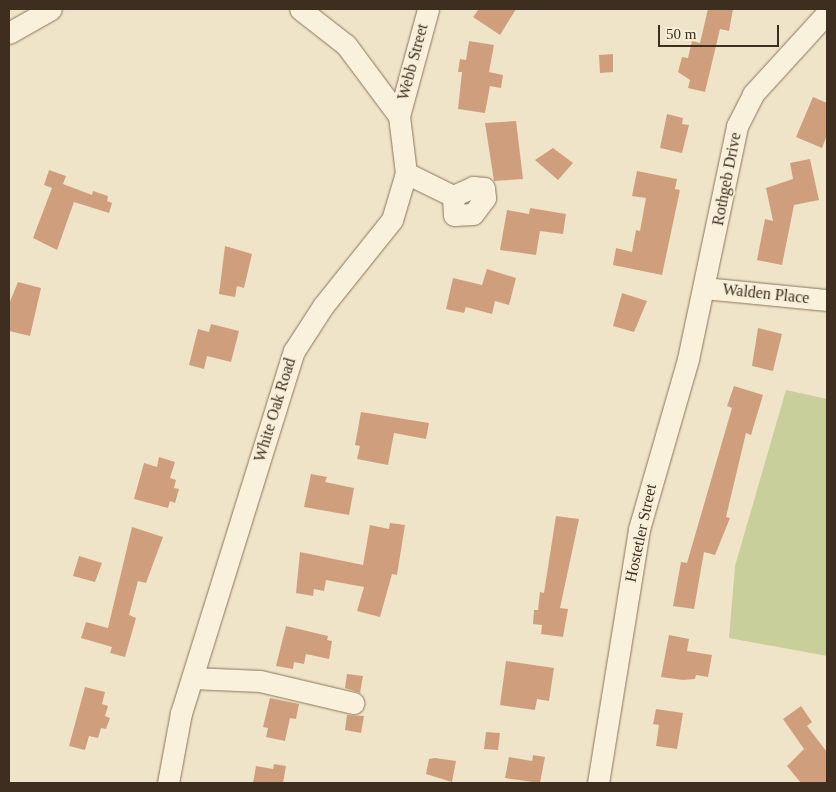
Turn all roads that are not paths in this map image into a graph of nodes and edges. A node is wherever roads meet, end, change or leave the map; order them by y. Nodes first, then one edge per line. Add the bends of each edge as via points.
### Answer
1 (51, 9) edge
2 (300, 9) edge
3 (428, 9) edge
4 (827, 12) edge
5 (9, 33) edge
6 (399, 116) junction
7 (406, 173) junction
8 (453, 196) dead end
9 (704, 288) junction
10 (827, 300) edge
11 (192, 678) junction
12 (353, 703) dead end
13 (168, 783) edge
14 (598, 783) edge

1 - 5 street
2 - 6 street, White Oak Road via 346,45
3 - 6 street, Webb Street
4 - 9 street, Rothgeb Drive via 753,94 737,126
6 - 7 street, White Oak Road
7 - 8 street
7 - 11 street, White Oak Road via 392,220 323,306 294,351
9 - 10 street, Walden Place
9 - 14 street, Hostetler Street via 639,529
11 - 12 street via 260,680
11 - 13 street, White Oak Road

